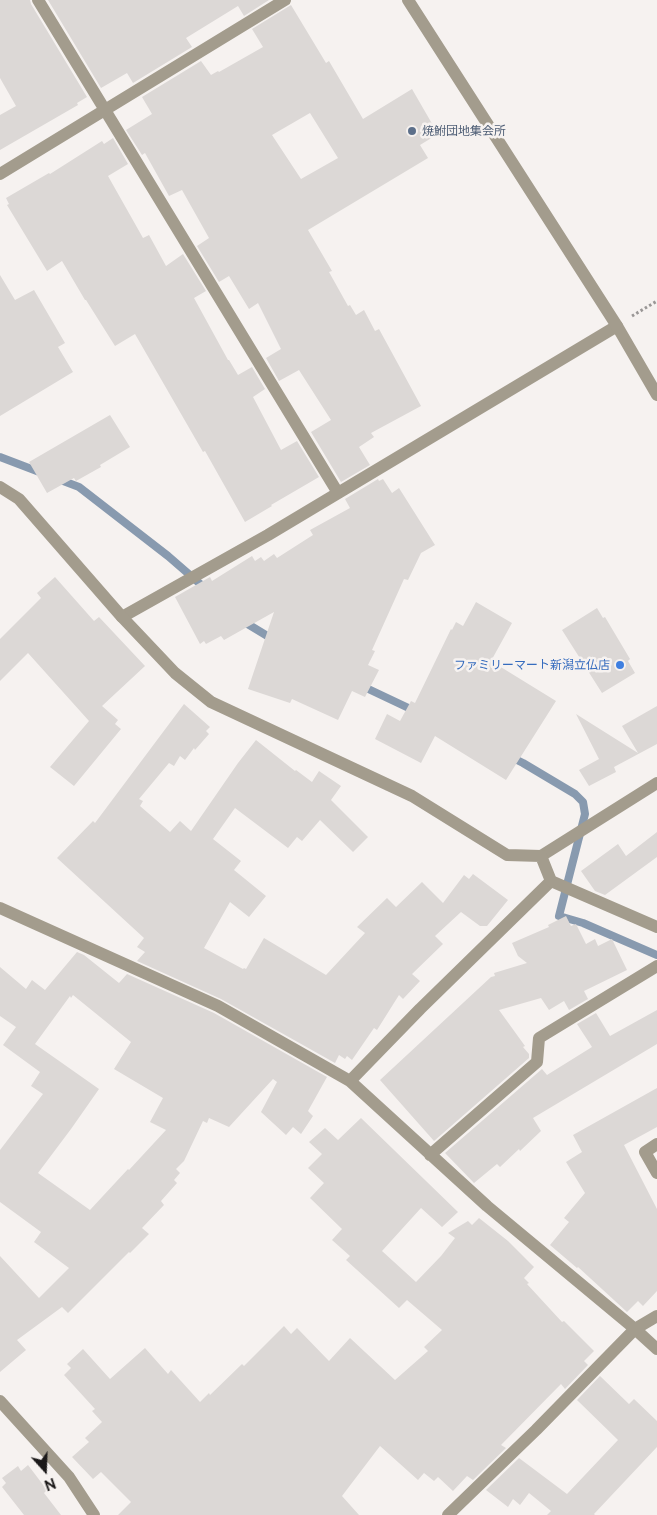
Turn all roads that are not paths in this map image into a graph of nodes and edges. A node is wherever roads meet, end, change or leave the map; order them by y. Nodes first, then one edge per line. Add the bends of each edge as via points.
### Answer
1 (38, 0) edge
2 (285, 0) edge
3 (408, 0) edge
4 (106, 110) junction
5 (0, 174) edge
6 (617, 326) junction
7 (657, 395) edge
8 (0, 487) edge
9 (338, 494) junction
10 (122, 617) junction
11 (657, 783) edge
12 (541, 856) junction
13 (551, 881) junction
14 (0, 908) edge
15 (657, 927) edge
16 (657, 966) edge
17 (350, 1081) junction
18 (657, 1144) edge
19 (430, 1155) junction
20 (657, 1173) edge
21 (657, 1316) edge
22 (635, 1329) junction
23 (657, 1349) edge
24 (0, 1401) edge
25 (94, 1515) edge
26 (448, 1515) edge

1 - 4 street
2 - 4 street
3 - 6 street
4 - 5 street
4 - 9 street
6 - 7 street
6 - 9 street
8 - 10 street via 19,499
9 - 10 street
10 - 12 street via 175,673 211,702 412,796 507,855
11 - 12 street
12 - 13 street
13 - 15 street
13 - 17 street
14 - 17 street via 218,1006
16 - 19 street via 539,1038 537,1062
17 - 19 street
18 - 20 street via 645,1152
19 - 22 street
21 - 22 street
22 - 23 street
22 - 26 street
24 - 25 street via 69,1477

